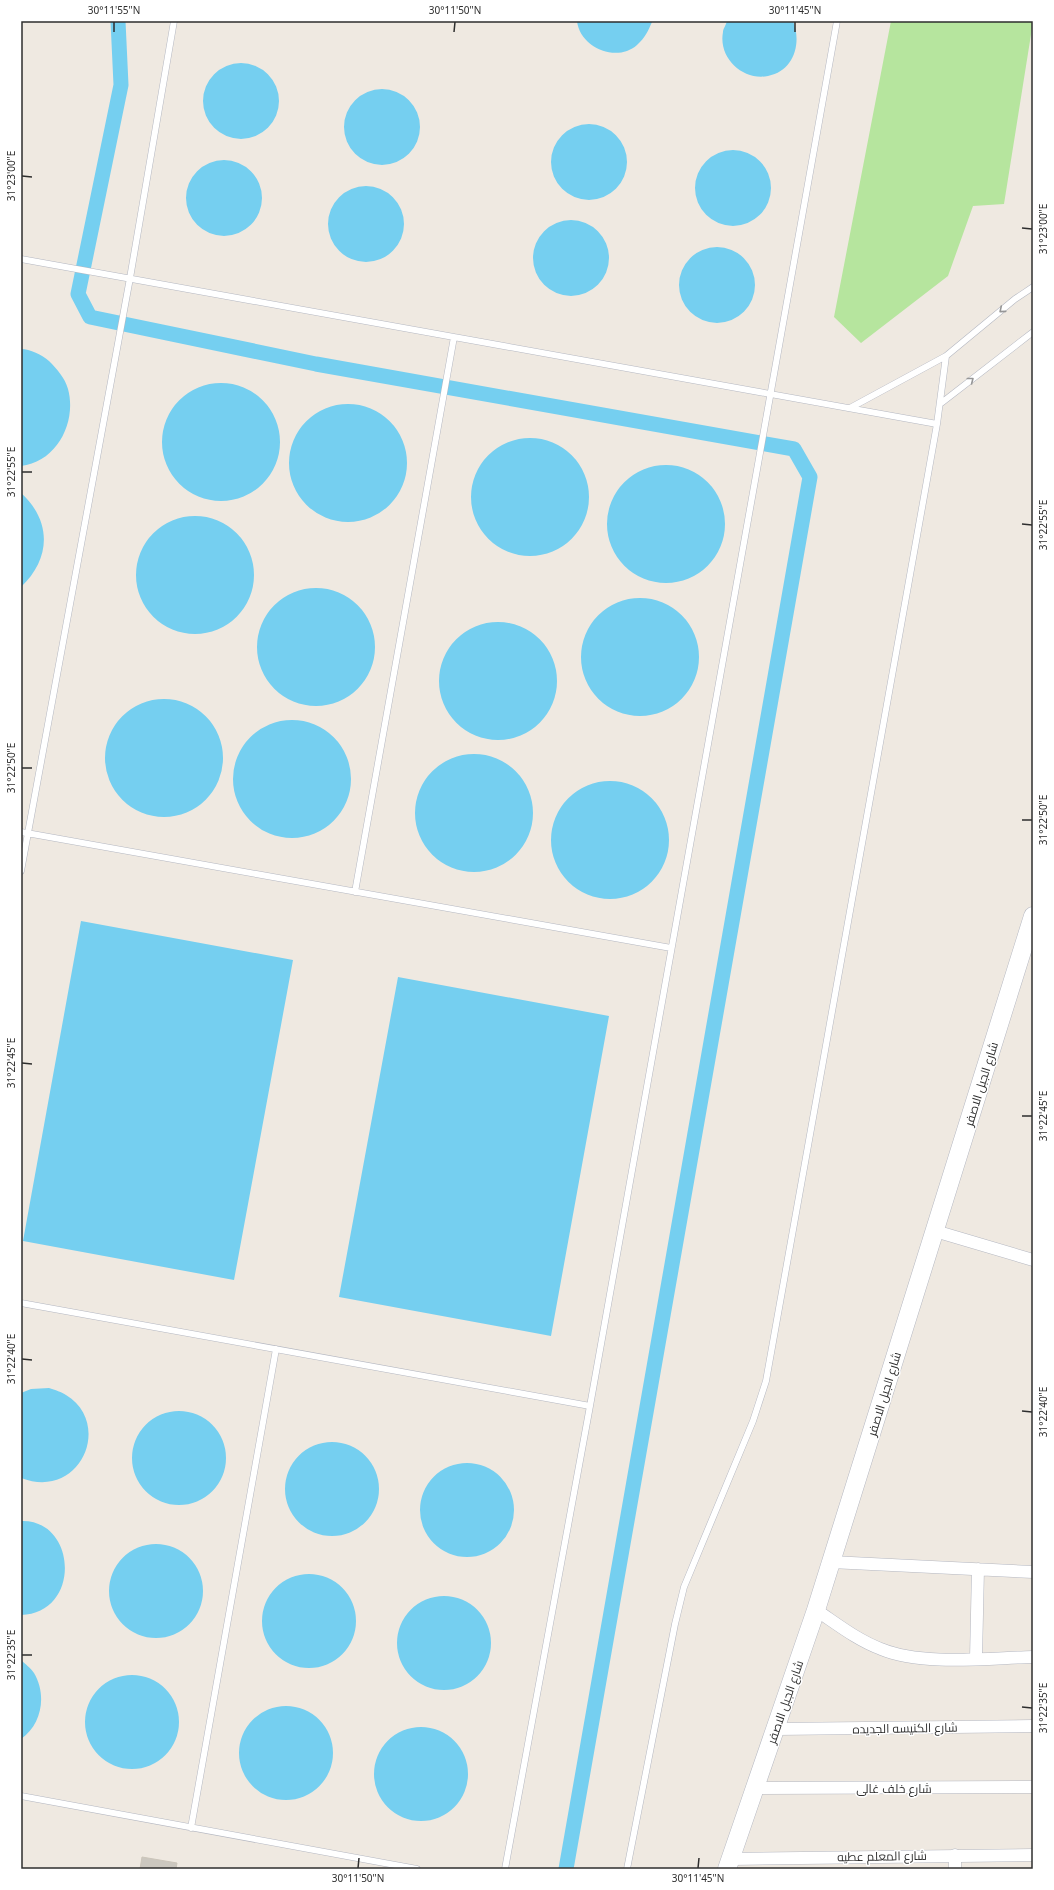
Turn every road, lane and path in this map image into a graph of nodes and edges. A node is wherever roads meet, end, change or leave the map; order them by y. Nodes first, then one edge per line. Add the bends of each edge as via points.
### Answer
1 (174, 21) edge
2 (837, 21) edge
3 (21, 259) edge
4 (130, 278) junction
5 (1033, 286) edge
6 (1033, 332) edge
7 (454, 337) junction
8 (946, 356) junction
9 (771, 394) junction
10 (940, 404) junction
11 (850, 408) junction
12 (938, 424) junction
13 (24, 832) edge
14 (21, 871) edge
15 (355, 892) junction
16 (1033, 916) edge
17 (670, 948) junction
18 (935, 1231) junction
19 (1033, 1260) edge
20 (21, 1303) edge
21 (276, 1349) junction
22 (590, 1406) junction
23 (831, 1562) junction
24 (978, 1569) junction
25 (1033, 1572) edge
26 (816, 1610) junction
27 (1033, 1656) edge
28 (976, 1658) junction
29 (1033, 1726) edge
30 (776, 1729) junction
31 (1033, 1787) edge
32 (754, 1788) junction
33 (21, 1796) edge
34 (191, 1828) junction
35 (955, 1855) junction
36 (1033, 1855) edge
37 (834, 1857) junction
38 (729, 1864) edge
39 (417, 1869) edge
40 (505, 1869) edge
41 (627, 1869) edge
42 (833, 1869) edge
43 (955, 1869) edge

1 - 4 lane
2 - 9 lane
3 - 4 lane
4 - 7 lane
4 - 13 lane
5 -> 8 lane
10 -> 6 lane
7 - 9 lane
7 - 15 lane
8 - 10 lane
8 - 11 lane
9 - 11 lane
9 - 17 lane
10 - 12 lane
11 - 12 lane
12 - 41 lane via 766,1381 753,1421 684,1587
13 - 14 lane
13 - 15 lane
15 - 17 lane
16 - 18 street, شارع الجبل الاصفر
17 - 22 lane
18 - 19 street
18 - 23 street, شارع الجبل الاصفر
20 - 21 lane
21 - 22 lane
21 - 34 lane
22 - 40 lane
23 - 24 street
23 - 26 street, شارع الجبل الاصفر
24 - 25 street
24 - 28 street
26 - 28 street via 853,1635 881,1649 903,1656 926,1659
26 - 30 street, شارع الجبل الاصفر
27 - 28 street
29 - 30 street, شارع الكنيسه الجديده
30 - 32 street, شارع الجبل الاصفر
31 - 32 street, شارع خلف غالى
32 - 38 street, شارع الجبل الاصفر
33 - 34 lane
34 - 39 lane
35 - 36 street, شارع المعلم عطيه
35 - 37 street, شارع المعلم عطيه
35 - 43 street
37 - 38 street, شارع المعلم عطيه
37 - 42 street

